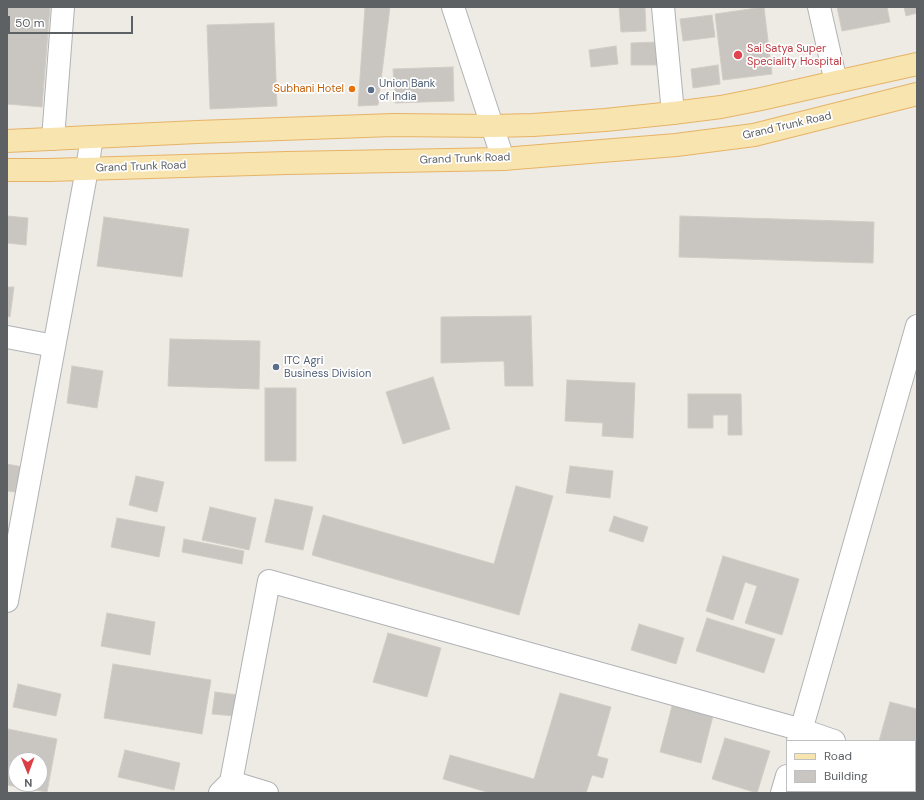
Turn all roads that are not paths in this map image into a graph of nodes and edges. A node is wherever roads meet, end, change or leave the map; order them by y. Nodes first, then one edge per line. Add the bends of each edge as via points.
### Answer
1 (63, 7) edge
2 (453, 7) edge
3 (663, 7) edge
4 (819, 7) edge
5 (917, 64) edge
6 (836, 82) junction
7 (917, 94) edge
8 (673, 113) junction
9 (492, 126) junction
10 (92, 137) junction
11 (53, 139) junction
12 (7, 141) edge
13 (503, 159) junction
14 (87, 169) junction
15 (7, 170) edge
16 (917, 326) edge
17 (7, 337) edge
18 (54, 346) junction
19 (7, 601) edge
20 (800, 736) edge
21 (827, 740) edge
22 (786, 779) edge
23 (226, 788) edge
24 (267, 793) edge
25 (782, 793) edge

1 - 11 street
2 - 9 street
3 - 8 street
4 - 6 street
5 - 6 main road
6 - 8 main road via 721,107
7 - 13 main road, Grand Trunk Road via 754,135 676,145
8 - 9 main road
9 - 10 main road via 393,125
9 - 13 street
10 - 11 main road
10 - 14 street
11 - 12 main road
13 - 14 main road, Grand Trunk Road
14 - 15 main road, Grand Trunk Road
14 - 18 street
16 - 20 street
17 - 18 street
18 - 19 street
20 - 21 street
20 - 23 street via 269,581
22 - 25 street
23 - 24 street

